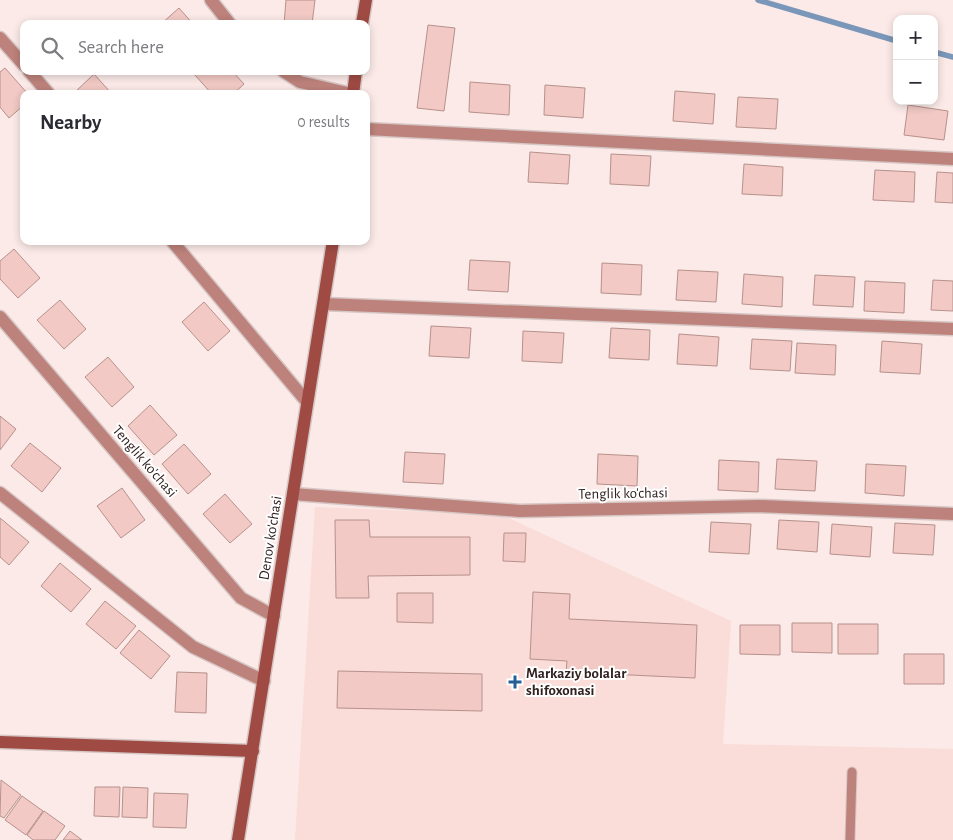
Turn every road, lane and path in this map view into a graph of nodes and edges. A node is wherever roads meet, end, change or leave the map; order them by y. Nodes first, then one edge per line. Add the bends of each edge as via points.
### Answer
1 (211, 0) edge
2 (366, 0) edge
3 (227, 20) edge
4 (363, 20) edge
5 (0, 38) edge
6 (20, 60) edge
7 (32, 75) edge
8 (289, 75) edge
9 (355, 75) edge
10 (46, 90) edge
11 (335, 90) edge
12 (353, 90) edge
13 (370, 129) edge
14 (953, 159) edge
15 (175, 245) edge
16 (332, 245) edge
17 (324, 304) junction
18 (0, 317) edge
19 (953, 329) edge
20 (307, 402) junction
21 (0, 493) edge
22 (293, 494) junction
23 (953, 514) edge
24 (274, 616) junction
25 (264, 681) junction
26 (0, 742) edge
27 (253, 751) junction
28 (852, 772) dead end
29 (238, 840) edge
30 (850, 840) edge

1 - 3 street
2 - 4 street
5 - 6 street
7 - 10 street
8 - 11 street via 300,82
9 - 12 street
13 - 14 street
15 - 20 street
16 - 17 street, Denov ko'chasi
17 - 19 street
17 - 20 street, Denov ko'chasi
18 - 24 street, Tenglik ko'chasi via 241,598
20 - 22 street, Denov ko'chasi
21 - 25 street via 193,647
22 - 23 street, Tenglik ko'chasi via 520,511 759,506
22 - 24 street, Denov ko'chasi
24 - 25 street, Denov ko'chasi
25 - 27 street, Denov ko'chasi
26 - 27 street
27 - 29 street, Denov ko'chasi
28 - 30 lane

